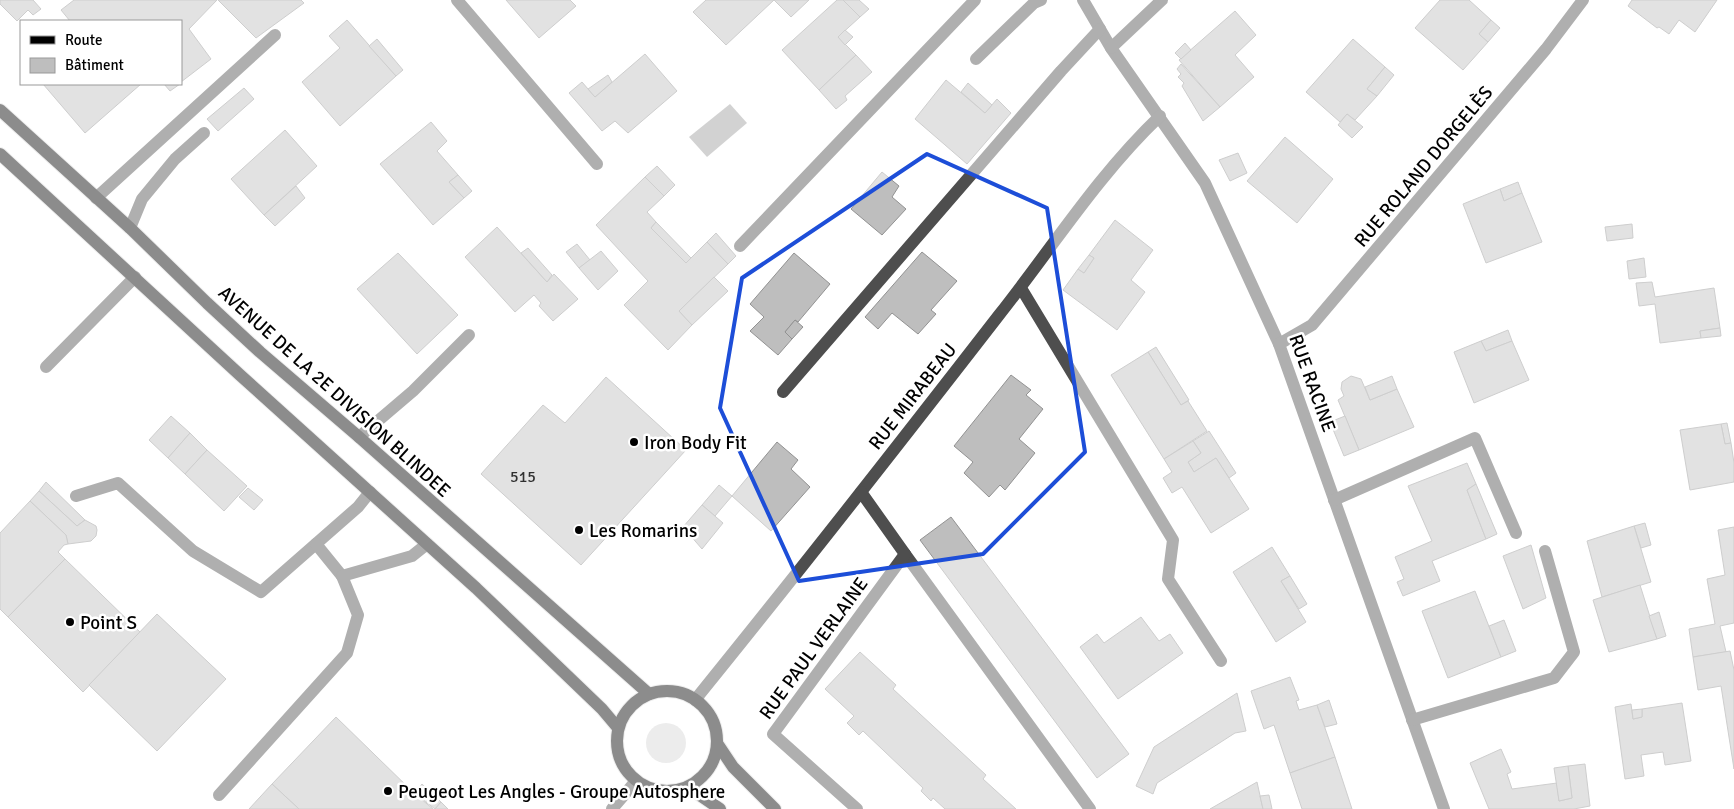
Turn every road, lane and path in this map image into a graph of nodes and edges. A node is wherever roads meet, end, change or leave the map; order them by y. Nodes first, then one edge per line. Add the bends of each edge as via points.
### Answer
1 (457, 0) edge
2 (975, 0) edge
3 (1041, 0) edge
4 (1083, 0) edge
5 (1162, 0) edge
6 (1584, 0) edge
7 (1100, 29) junction
8 (275, 35) dead end
9 (1111, 48) junction
10 (976, 59) dead end
11 (0, 110) edge
12 (1160, 116) junction
13 (204, 133) dead end
14 (0, 154) edge
15 (597, 164) dead end
16 (96, 198) junction
17 (130, 228) junction
18 (740, 246) dead end
19 (135, 277) junction
20 (1021, 288) junction
21 (469, 335) dead end
22 (1279, 344) junction
23 (46, 367) dead end
24 (783, 392) dead end
25 (359, 437) junction
26 (370, 492) junction
27 (861, 492) junction
28 (76, 496) dead end
29 (1334, 500) junction
30 (1516, 533) dead end
31 (316, 544) junction
32 (427, 544) junction
33 (1546, 551) dead end
34 (904, 554) junction
35 (342, 576) junction
36 (1221, 660) dead end
37 (649, 694) junction
38 (695, 700) junction
39 (1412, 720) junction
40 (618, 728) junction
41 (717, 743) junction
42 (636, 781) junction
43 (688, 787) junction
44 (219, 795) dead end
45 (612, 809) edge
46 (720, 809) edge
47 (774, 809) edge
48 (857, 809) edge
49 (1090, 809) edge
50 (1444, 809) edge

1 - 15 street
2 - 18 street
3 - 10 street
4 - 7 street, RUE RACINE
5 - 9 street
6 - 22 street, RUE ROLAND DORGELÈS via 1312,325
7 - 9 street, RUE RACINE
7 - 24 street
8 - 16 street
9 - 12 street, RUE RACINE
11 - 16 main road, AVENUE DE LA 2E DIVISION BLINDEE
12 - 20 street, RUE MIRABEAU via 1097,185
12 - 22 street, RUE RACINE via 1205,183
13 - 17 street via 175,159 142,199
14 - 19 main road
16 - 17 main road, AVENUE DE LA 2E DIVISION BLINDEE
17 - 25 main road, AVENUE DE LA 2E DIVISION BLINDEE via 254,346
19 - 23 street
19 - 26 main road
20 - 27 street, RUE MIRABEAU
20 - 36 street via 1173,540 1168,579
21 - 25 street via 413,391
22 - 29 street, RUE RACINE
25 - 37 main road, AVENUE DE LA 2E DIVISION BLINDEE
26 - 31 street
26 - 32 main road
27 - 34 street
27 - 38 street, RUE MIRABEAU
28 - 31 street via 118,483 193,550 261,592
29 - 30 street via 1474,438
29 - 39 street, RUE RACINE
31 - 35 street
32 - 35 street via 412,556
32 - 40 main road via 556,664
33 - 39 street via 1574,652 1554,678
34 - 48 street, RUE PAUL VERLAINE via 773,734
34 - 49 street
35 - 44 street via 358,615 347,653
37 - 38 main road via 681,693
37 - 40 main road via 630,708
38 - 41 main road via 712,719
39 - 50 street, RUE RACINE
40 - 42 main road via 616,743 619,757 625,770
41 - 43 main road via 714,761 703,777
41 - 47 main road via 733,767
42 - 43 main road via 652,790 670,792
42 - 45 street
43 - 46 main road

